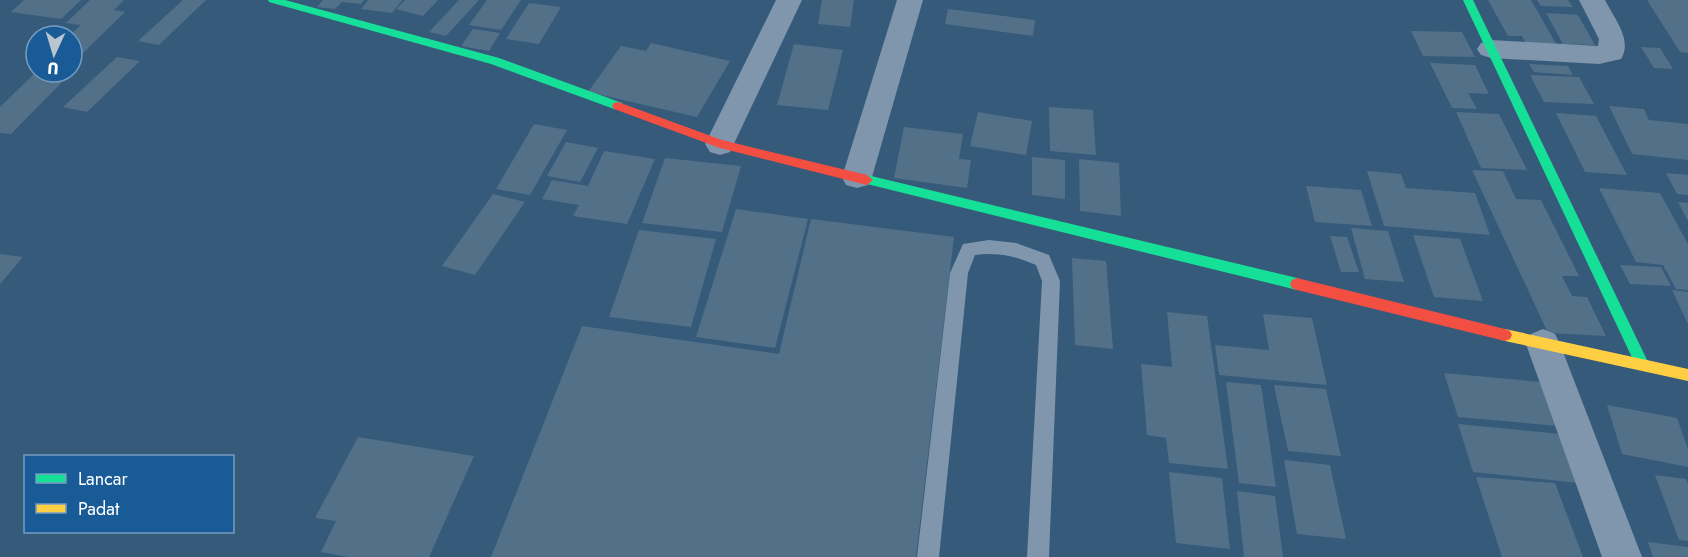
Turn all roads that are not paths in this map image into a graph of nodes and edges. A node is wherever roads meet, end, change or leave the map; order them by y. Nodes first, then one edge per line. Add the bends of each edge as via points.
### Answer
1 (273, 0) edge
2 (789, 0) edge
3 (910, 0) edge
4 (1468, 0) edge
5 (1592, 0) edge
6 (1491, 49) junction
7 (720, 144) junction
8 (857, 177) junction
9 (1543, 344) junction
10 (1642, 364) junction
11 (1688, 375) edge
12 (928, 557) edge
13 (1038, 557) edge
14 (1622, 557) edge

1 - 7 street via 495,62
2 - 7 street
3 - 8 street
4 - 6 street
5 - 6 street via 1612,39 1611,53
6 - 10 street
7 - 8 street
8 - 9 street
9 - 10 street
9 - 14 street
10 - 11 street
12 - 13 lane via 959,273 969,249 985,246 1016,248 1043,260 1051,282

